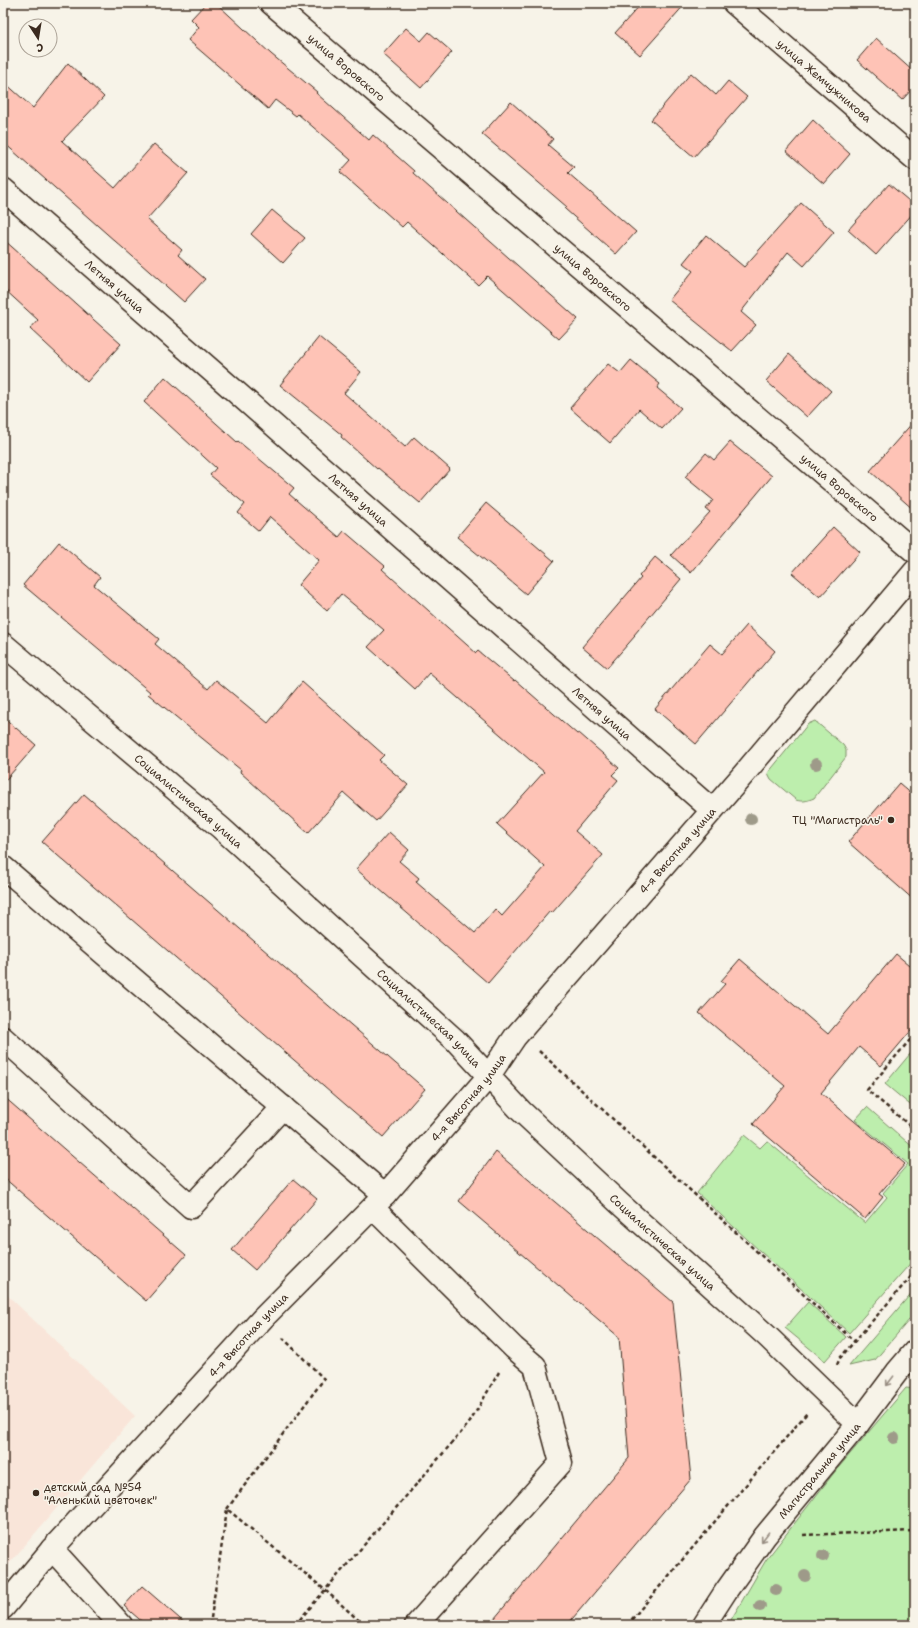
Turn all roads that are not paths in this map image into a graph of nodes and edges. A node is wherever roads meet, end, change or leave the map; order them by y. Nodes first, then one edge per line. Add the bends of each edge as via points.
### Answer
1 (271, 3) edge
2 (734, 3) edge
3 (915, 159) edge
4 (3, 190) edge
5 (915, 552) edge
6 (915, 571) edge
7 (3, 644) edge
8 (712, 810) junction
9 (3, 867) edge
10 (3, 1038) edge
11 (488, 1077) junction
12 (283, 1107) junction
13 (379, 1201) junction
14 (915, 1351) edge
15 (858, 1424) junction
16 (52, 1549) junction
17 (726, 1591) junction
18 (3, 1608) edge
19 (121, 1625) edge
20 (416, 1625) edge
21 (696, 1625) edge
22 (704, 1625) edge

1 - 5 street, улица Воровского
2 - 3 street, улица Жемчужникова
4 - 8 street, Летняя улица
6 - 8 street, 4-я Высотная улица
7 - 11 street, Социалистическая улица via 221,828 455,1040
8 - 11 street, 4-я Высотная улица via 519,1033
9 - 12 street
10 - 12 street via 191,1207
11 - 13 street, 4-я Высотная улица
11 - 15 street, Социалистическая улица via 532,1122 768,1337
12 - 13 street
13 - 16 street, 4-я Высотная улица via 263,1318
13 - 20 street via 514,1348 535,1366 561,1463
14 -> 15 street, Магистральная улица
15 -> 17 street, Магистральная улица via 765,1536
16 - 18 street, 4-я Высотная улица
16 - 19 street
17 - 21 street, Магистральная улица
17 - 22 street, Магистральная улица

